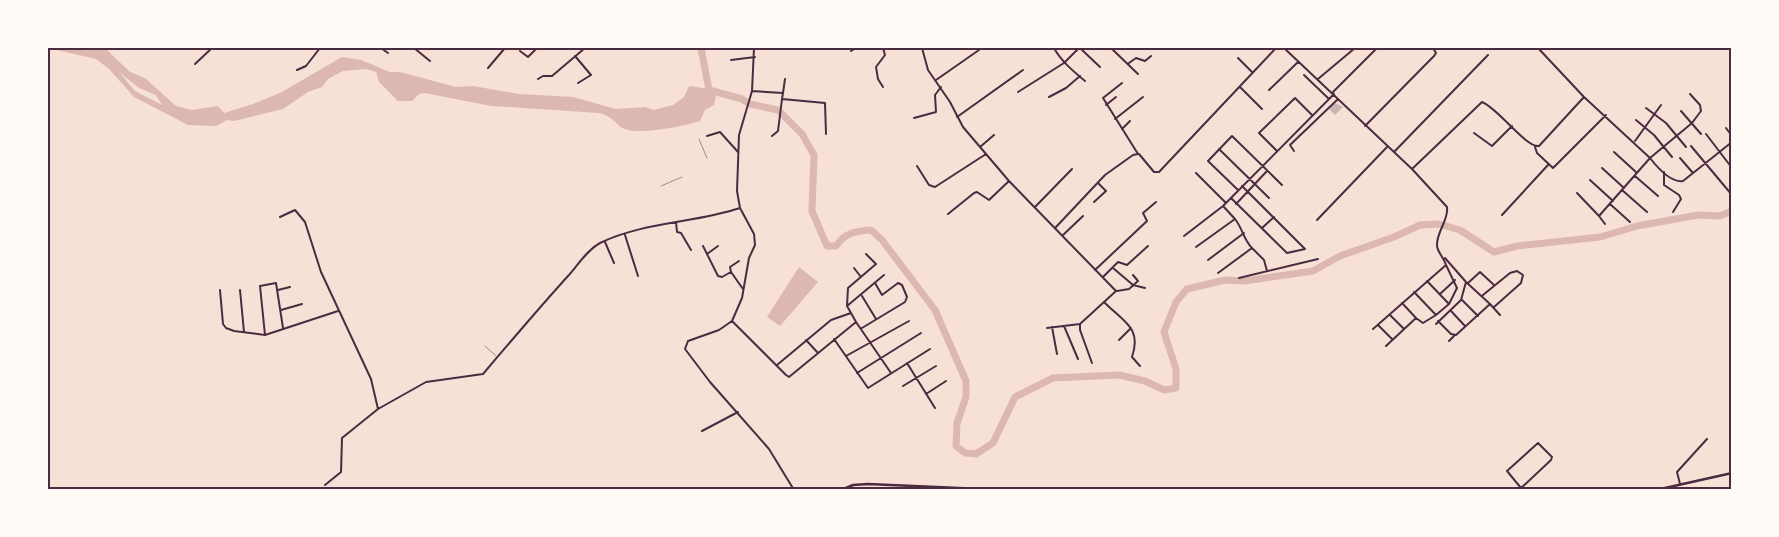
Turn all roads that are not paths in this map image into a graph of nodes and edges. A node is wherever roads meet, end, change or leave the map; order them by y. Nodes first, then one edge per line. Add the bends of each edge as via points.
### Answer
1 (212, 48) edge
2 (320, 48) edge
3 (381, 48) edge
4 (414, 48) edge
5 (505, 48) edge
6 (537, 48) edge
7 (585, 48) edge
8 (754, 48) edge
9 (856, 48) edge
10 (883, 48) edge
11 (922, 48) edge
12 (1055, 48) edge
13 (1079, 48) edge
14 (1102, 48) edge
15 (1109, 48) edge
16 (1276, 48) edge
17 (1284, 48) edge
18 (1355, 48) edge
19 (1377, 48) edge
20 (1433, 48) edge
21 (1538, 48) edge
22 (979, 50) dead end
23 (520, 51) dead end
24 (851, 51) dead end
25 (388, 53) dead end
26 (575, 56) junction
27 (1151, 56) dead end
28 (1488, 56) dead end
29 (755, 57) junction
30 (1238, 58) dead end
31 (731, 60) dead end
32 (430, 61) dead end
33 (1298, 61) junction
34 (1064, 63) junction
35 (1129, 63) junction
36 (195, 64) dead end
37 (1100, 67) dead end
38 (488, 68) dead end
39 (297, 70) dead end
40 (1023, 70) dead end
41 (1252, 72) junction
42 (1138, 74) dead end
43 (1304, 75) dead end
44 (1080, 76) junction
45 (785, 79) dead end
46 (1318, 79) junction
47 (538, 80) dead end
48 (936, 80) junction
49 (1085, 81) dead end
50 (578, 82) dead end
51 (1122, 83) dead end
52 (883, 87) dead end
53 (941, 87) junction
54 (1240, 87) junction
55 (1270, 90) dead end
56 (752, 91) junction
57 (1018, 92) dead end
58 (783, 93) junction
59 (1333, 94) junction
60 (1690, 94) dead end
61 (1049, 97) dead end
62 (1116, 97) dead end
63 (1143, 97) dead end
64 (1584, 97) junction
65 (782, 99) junction
66 (1329, 99) junction
67 (1338, 99) junction
68 (1106, 105) junction
69 (1661, 105) dead end
70 (1646, 108) dead end
71 (1262, 109) dead end
72 (1681, 111) dead end
73 (1654, 114) junction
74 (1606, 115) junction
75 (1313, 116) junction
76 (957, 117) junction
77 (914, 118) dead end
78 (1115, 119) junction
79 (1636, 120) dead end
80 (1130, 121) dead end
81 (1692, 123) junction
82 (1364, 126) junction
83 (1512, 126) junction
84 (1645, 127) junction
85 (1726, 128) dead end
86 (1122, 129) junction
87 (1474, 133) dead end
88 (826, 134) dead end
89 (1701, 134) dead end
90 (1706, 134) dead end
91 (994, 135) dead end
92 (1677, 135) junction
93 (707, 136) dead end
94 (772, 136) dead end
95 (1732, 136) edge
96 (699, 139) dead end
97 (1634, 141) junction
98 (1732, 142) edge
99 (980, 146) junction
100 (1686, 146) dead end
101 (1691, 146) dead end
102 (1387, 147) junction
103 (1535, 147) junction
104 (1664, 147) junction
105 (1219, 149) junction
106 (1277, 151) junction
107 (1294, 151) dead end
108 (738, 152) junction
109 (1614, 152) dead end
110 (1719, 152) junction
111 (1393, 153) junction
112 (986, 154) junction
113 (1138, 154) junction
114 (1672, 157) dead end
115 (707, 158) dead end
116 (1650, 158) junction
117 (1680, 158) dead end
118 (1705, 162) junction
119 (917, 166) dead end
120 (1262, 166) junction
121 (1548, 166) junction
122 (1602, 168) dead end
123 (1732, 168) edge
124 (1072, 169) dead end
125 (1412, 169) junction
126 (1267, 170) junction
127 (1664, 172) junction
128 (1196, 173) dead end
129 (1693, 173) junction
130 (1636, 174) junction
131 (682, 177) dead end
132 (1249, 179) junction
133 (1590, 180) dead end
134 (1009, 181) junction
135 (1098, 183) junction
136 (1254, 184) junction
137 (1282, 185) dead end
138 (661, 186) dead end
139 (1242, 186) junction
140 (1623, 189) junction
141 (1238, 190) junction
142 (1248, 192) junction
143 (1577, 193) dead end
144 (1658, 196) dead end
145 (1732, 196) edge
146 (1231, 198) junction
147 (1269, 198) dead end
148 (1613, 201) junction
149 (1094, 202) dead end
150 (1156, 202) dead end
151 (1226, 203) junction
152 (1236, 204) junction
153 (1610, 204) junction
154 (1035, 206) junction
155 (1223, 206) junction
156 (740, 208) junction
157 (1647, 212) dead end
158 (1673, 212) dead end
159 (948, 214) dead end
160 (1502, 215) dead end
161 (1083, 216) dead end
162 (1599, 216) junction
163 (280, 217) dead end
164 (1274, 217) junction
165 (1235, 219) junction
166 (1317, 220) dead end
167 (676, 222) junction
168 (1630, 222) dead end
169 (1605, 224) dead end
170 (1056, 227) junction
171 (1262, 228) junction
172 (1244, 233) junction
173 (625, 235) junction
174 (1063, 235) junction
175 (1184, 236) dead end
176 (604, 242) junction
177 (703, 246) dead end
178 (718, 246) dead end
179 (1148, 246) dead end
180 (1196, 247) dead end
181 (1252, 248) junction
182 (690, 250) dead end
183 (707, 254) junction
184 (866, 254) dead end
185 (1443, 256) junction
186 (1318, 259) dead end
187 (1208, 260) dead end
188 (739, 261) dead end
189 (614, 263) dead end
190 (1446, 265) junction
191 (1113, 267) junction
192 (854, 268) dead end
193 (1095, 270) junction
194 (1267, 271) junction
195 (731, 272) junction
196 (1218, 273) dead end
197 (884, 275) dead end
198 (1133, 275) dead end
199 (638, 276) dead end
200 (862, 277) junction
201 (1102, 277) junction
202 (1239, 278) dead end
203 (1455, 280) junction
204 (1427, 281) junction
205 (1467, 282) junction
206 (875, 283) junction
207 (1133, 285) junction
208 (1495, 285) junction
209 (290, 287) dead end
210 (1146, 288) dead end
211 (743, 289) junction
212 (220, 290) dead end
213 (240, 290) dead end
214 (278, 290) junction
215 (1116, 291) junction
216 (1414, 292) junction
217 (861, 295) junction
218 (1440, 295) junction
219 (1482, 296) junction
220 (1462, 300) junction
221 (1105, 303) junction
222 (1402, 303) junction
223 (302, 304) dead end
224 (1449, 304) junction
225 (1490, 304) junction
226 (847, 306) junction
227 (1494, 307) junction
228 (281, 310) junction
229 (1451, 310) junction
230 (338, 311) junction
231 (851, 313) junction
232 (1389, 314) junction
233 (1436, 315) junction
234 (1500, 315) dead end
235 (1478, 316) junction
236 (1416, 318) junction
237 (876, 319) junction
238 (909, 320) dead end
239 (732, 321) junction
240 (856, 322) junction
241 (1080, 324) junction
242 (1378, 325) junction
243 (1064, 326) junction
244 (1465, 326) junction
245 (1052, 327) junction
246 (862, 328) junction
247 (1047, 328) dead end
248 (1131, 328) junction
249 (283, 329) junction
250 (1373, 329) dead end
251 (1404, 329) junction
252 (244, 332) junction
253 (921, 333) dead end
254 (265, 335) junction
255 (1454, 336) junction
256 (834, 339) junction
257 (806, 340) junction
258 (1119, 340) dead end
259 (1392, 340) junction
260 (1449, 341) dead end
261 (871, 343) junction
262 (485, 346) dead end
263 (1386, 346) dead end
264 (930, 349) dead end
265 (818, 353) junction
266 (1057, 354) dead end
267 (846, 356) junction
268 (497, 357) junction
269 (881, 358) junction
270 (1078, 359) dead end
271 (907, 363) junction
272 (1092, 363) dead end
273 (777, 365) junction
274 (936, 366) dead end
275 (1140, 366) dead end
276 (857, 373) junction
277 (891, 373) junction
278 (916, 378) junction
279 (946, 382) dead end
280 (903, 386) dead end
281 (926, 394) junction
282 (935, 408) dead end
283 (378, 409) junction
284 (738, 412) junction
285 (702, 430) dead end
286 (1707, 439) dead end
287 (1732, 473) edge
288 (1679, 482) junction
289 (325, 485) dead end
290 (1520, 489) edge
291 (794, 490) edge
292 (841, 490) edge
293 (1005, 490) edge
294 (1656, 490) edge

1 - 36 street
2 - 39 street via 306,66
3 - 25 street
4 - 32 street
5 - 38 street
6 - 23 street via 529,57
7 - 26 street
8 - 29 street
9 - 24 street
10 - 52 street via 885,55 876,67
11 - 48 street via 925,63
12 - 34 street
13 - 34 street
13 - 37 street
14 - 15 street
15 - 35 street
16 - 41 street
17 - 33 street
18 - 46 street
19 - 59 street
20 - 82 street via 1434,56
21 - 64 street
22 - 48 street
26 - 47 street via 552,76
26 - 50 street via 591,75
27 - 35 street via 1145,61 1136,58
28 - 111 street
29 - 31 street
29 - 56 street
30 - 41 street
33 - 46 street
33 - 55 street
34 - 44 street
34 - 57 street
35 - 42 street
40 - 76 street
41 - 54 street
43 - 66 street
44 - 49 street
44 - 61 street
45 - 58 street
46 - 59 street
48 - 53 street
51 - 68 street via 1103,98
53 - 76 street
53 - 77 street via 936,95 936,112
54 - 71 street
54 - 113 street via 1159,172 1154,172
56 - 58 street
56 - 108 street via 739,135
58 - 65 street
59 - 66 street
59 - 67 street
60 - 81 street via 1702,110
62 - 68 street
63 - 78 street
64 - 74 street
64 - 103 street
65 - 88 street via 825,103
65 - 94 street via 777,133
66 - 75 street
67 - 82 street
67 - 107 street via 1290,145
68 - 78 street
69 - 73 street
70 - 73 street
72 - 81 street
73 - 84 street
73 - 92 street
74 - 97 street
74 - 121 street via 1553,168
75 - 106 street
75 - 106 street via 1295,98 1259,133
76 - 99 street
78 - 86 street
79 - 84 street
80 - 86 street
81 - 89 street
81 - 92 street
82 - 102 street
83 - 87 street via 1490,146
83 - 103 street
83 - 125 street via 1484,102 1479,102
84 - 97 street
84 - 104 street
85 - 95 street
86 - 113 street
90 - 110 street
91 - 99 street
92 - 100 street
92 - 104 street
93 - 108 street via 720,132
96 - 115 lane
97 - 116 street
98 - 110 street
99 - 112 street
101 - 118 street
102 - 111 street
102 - 166 street
103 - 121 street
104 - 114 street
104 - 116 street
105 - 120 street via 1232,136
105 - 132 street
105 - 141 street via 1208,161
106 - 120 street
108 - 156 street
109 - 130 street
110 - 118 street
110 - 123 street
111 - 125 street
112 - 119 street via 935,187 929,185
112 - 134 street
113 - 135 street
116 - 127 street
116 - 130 street
117 - 129 street
118 - 129 street
118 - 145 street
120 - 126 street
120 - 132 street
121 - 160 street
122 - 140 street
124 - 154 street
125 - 185 street via 1447,207 1437,244
126 - 136 street
126 - 137 street
127 - 129 street via 1679,182
127 - 158 street via 1664,185 1682,199
128 - 151 street
130 - 140 street
130 - 144 street
131 - 138 lane
132 - 136 street
132 - 139 street
133 - 148 street
134 - 154 street
134 - 159 street via 989,200 974,193
135 - 149 street via 1106,191
135 - 170 street
136 - 142 street
136 - 147 street
139 - 141 street
139 - 142 street
140 - 148 street
140 - 157 street
141 - 146 street
142 - 152 street
142 - 164 street
143 - 162 street
146 - 151 street
146 - 152 street
148 - 153 street
150 - 193 street via 1143,213 1147,221
151 - 155 street
152 - 171 street
153 - 162 street
153 - 168 street
154 - 170 street
155 - 165 street
155 - 175 street
156 - 167 street
156 - 211 street via 756,240
161 - 174 street
162 - 169 street
163 - 230 street via 295,210 305,222
164 - 171 street
164 - 171 street via 1305,249 1287,252
165 - 172 street
165 - 180 street
167 - 173 street
167 - 182 street via 677,232 681,233
170 - 174 street
172 - 181 street
172 - 187 street
173 - 176 street
173 - 199 street
174 - 193 street
176 - 189 street
176 - 268 street via 589,251
177 - 183 street
178 - 183 street
179 - 191 street via 1127,265 1120,261
181 - 194 street via 1264,260
181 - 196 street
183 - 195 street via 718,276
184 - 200 street via 876,263
185 - 190 street
185 - 205 street
186 - 194 street
188 - 195 street via 730,267
190 - 203 street
190 - 204 street
191 - 201 street
191 - 207 street
192 - 200 street
193 - 201 street
194 - 202 street
195 - 211 street
197 - 206 street
198 - 207 street via 1138,280
200 - 226 street via 848,288
201 - 215 street
203 - 218 street
203 - 224 street via 1457,288
204 - 216 street
204 - 218 street
205 - 208 street via 1480,272
205 - 219 street
205 - 220 street
206 - 217 street
206 - 237 street via 882,294 898,284 902,285 907,297 905,302
207 - 210 street
207 - 215 street
208 - 219 street
208 - 227 street via 1510,273 1516,271 1524,275 1522,282
209 - 214 street
211 - 239 street
212 - 252 street via 224,326
213 - 252 street
214 - 228 street
214 - 254 street via 274,282 259,287
215 - 221 street
216 - 222 street
216 - 233 street
217 - 226 street
217 - 237 street
218 - 224 street
219 - 225 street
220 - 229 street
220 - 235 street
221 - 241 street
221 - 248 street
222 - 232 street
222 - 236 street
223 - 228 street
224 - 233 street
225 - 227 street
225 - 235 street
226 - 231 street
227 - 234 street
228 - 249 street
229 - 244 street
229 - 255 street via 1437,322
230 - 249 street
230 - 283 street via 371,379
231 - 240 street
231 - 257 street via 831,320
232 - 242 street
232 - 251 street
233 - 236 street via 1422,323
235 - 244 street
236 - 251 street
237 - 246 street
238 - 261 street
239 - 273 street
239 - 284 street via 719,330 692,339 685,349
240 - 246 street
240 - 256 street
241 - 243 street
241 - 272 street
242 - 250 street
242 - 259 street
243 - 245 street
243 - 270 street
244 - 255 street
245 - 247 street
245 - 266 street
246 - 261 street
248 - 258 street
248 - 275 street via 1136,340 1132,358
249 - 254 street
251 - 259 street
252 - 254 street
253 - 269 street
255 - 260 street
256 - 265 street
256 - 267 street
257 - 265 street
257 - 273 street
259 - 263 street
261 - 267 street
261 - 269 street
262 - 268 lane
264 - 271 street
265 - 273 street via 792,376 786,375
267 - 276 street
268 - 283 street via 480,375 426,382
269 - 276 street
269 - 277 street
271 - 277 street
271 - 278 street
274 - 278 street
276 - 277 street via 868,388
278 - 280 street
278 - 281 street
279 - 281 street
281 - 282 street
283 - 289 street via 342,438 341,472
284 - 285 street
284 - 291 street via 769,449
286 - 288 street via 1676,472
287 - 288 main road
288 - 294 main road
290 - 290 street via 1551,460 1552,457 1538,444 1507,471
292 - 293 main road via 853,484 868,484

